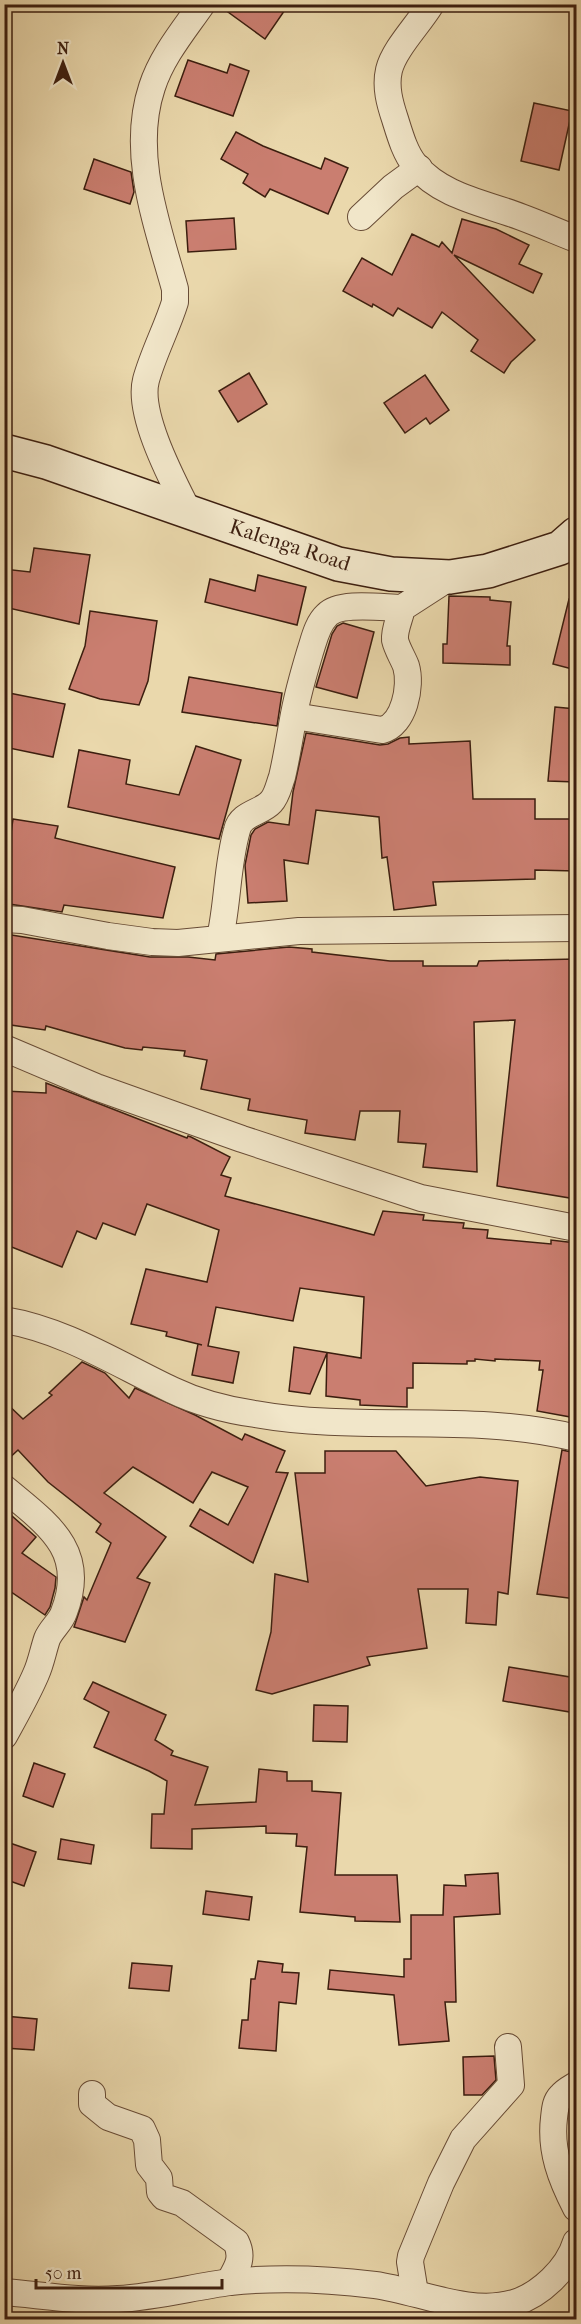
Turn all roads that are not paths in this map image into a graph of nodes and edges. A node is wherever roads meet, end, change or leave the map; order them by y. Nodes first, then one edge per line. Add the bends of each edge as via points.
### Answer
1 (202, 4) edge
2 (431, 4) edge
3 (419, 168) junction
4 (361, 217) dead end
5 (576, 239) edge
6 (4, 451) edge
7 (188, 511) junction
8 (576, 534) edge
9 (450, 578) junction
10 (402, 608) junction
11 (294, 716) junction
12 (4, 919) edge
13 (576, 928) edge
14 (220, 938) junction
15 (4, 1048) edge
16 (576, 1228) edge
17 (4, 1320) edge
18 (576, 1438) edge
19 (4, 1488) edge
20 (4, 1736) edge
21 (508, 2047) dead end
22 (576, 2085) edge
23 (92, 2094) dead end
24 (576, 2208) edge
25 (576, 2242) edge
26 (229, 2282) junction
27 (4, 2292) edge
28 (415, 2293) junction

1 - 7 street via 166,56 152,87 143,162 175,289 175,302 146,381 145,403 168,470
2 - 3 street via 389,69 387,90 403,143
3 - 4 street via 393,186
3 - 5 street via 432,182 468,200
6 - 7 main road, Kalenga Road
7 - 9 main road, Kalenga Road via 338,564 391,574
8 - 9 main road, Kalenga Road via 560,548 488,571
9 - 10 street
10 - 11 street via 357,606 328,612 314,640
10 - 11 street via 396,641 409,680 405,701 389,728
11 - 14 street via 274,799 242,819 237,829
12 - 14 street via 152,942
13 - 14 street via 299,931
15 - 16 street via 108,1091 421,1198
17 - 18 street via 45,1329 127,1365 173,1391 254,1414 297,1420 521,1427
19 - 20 street via 50,1526 61,1541 72,1576 63,1616 51,1631 36,1674
21 - 28 street via 511,2085 463,2139 423,2225 410,2262
22 - 24 street via 558,2099 553,2126 556,2162
23 - 26 street via 92,2104 101,2113 146,2134 149,2165 159,2178 164,2197 182,2203 236,2242 240,2259
25 - 28 street via 564,2266 547,2284 515,2302 489,2306
26 - 27 street via 118,2299
26 - 28 street via 276,2278 376,2285

